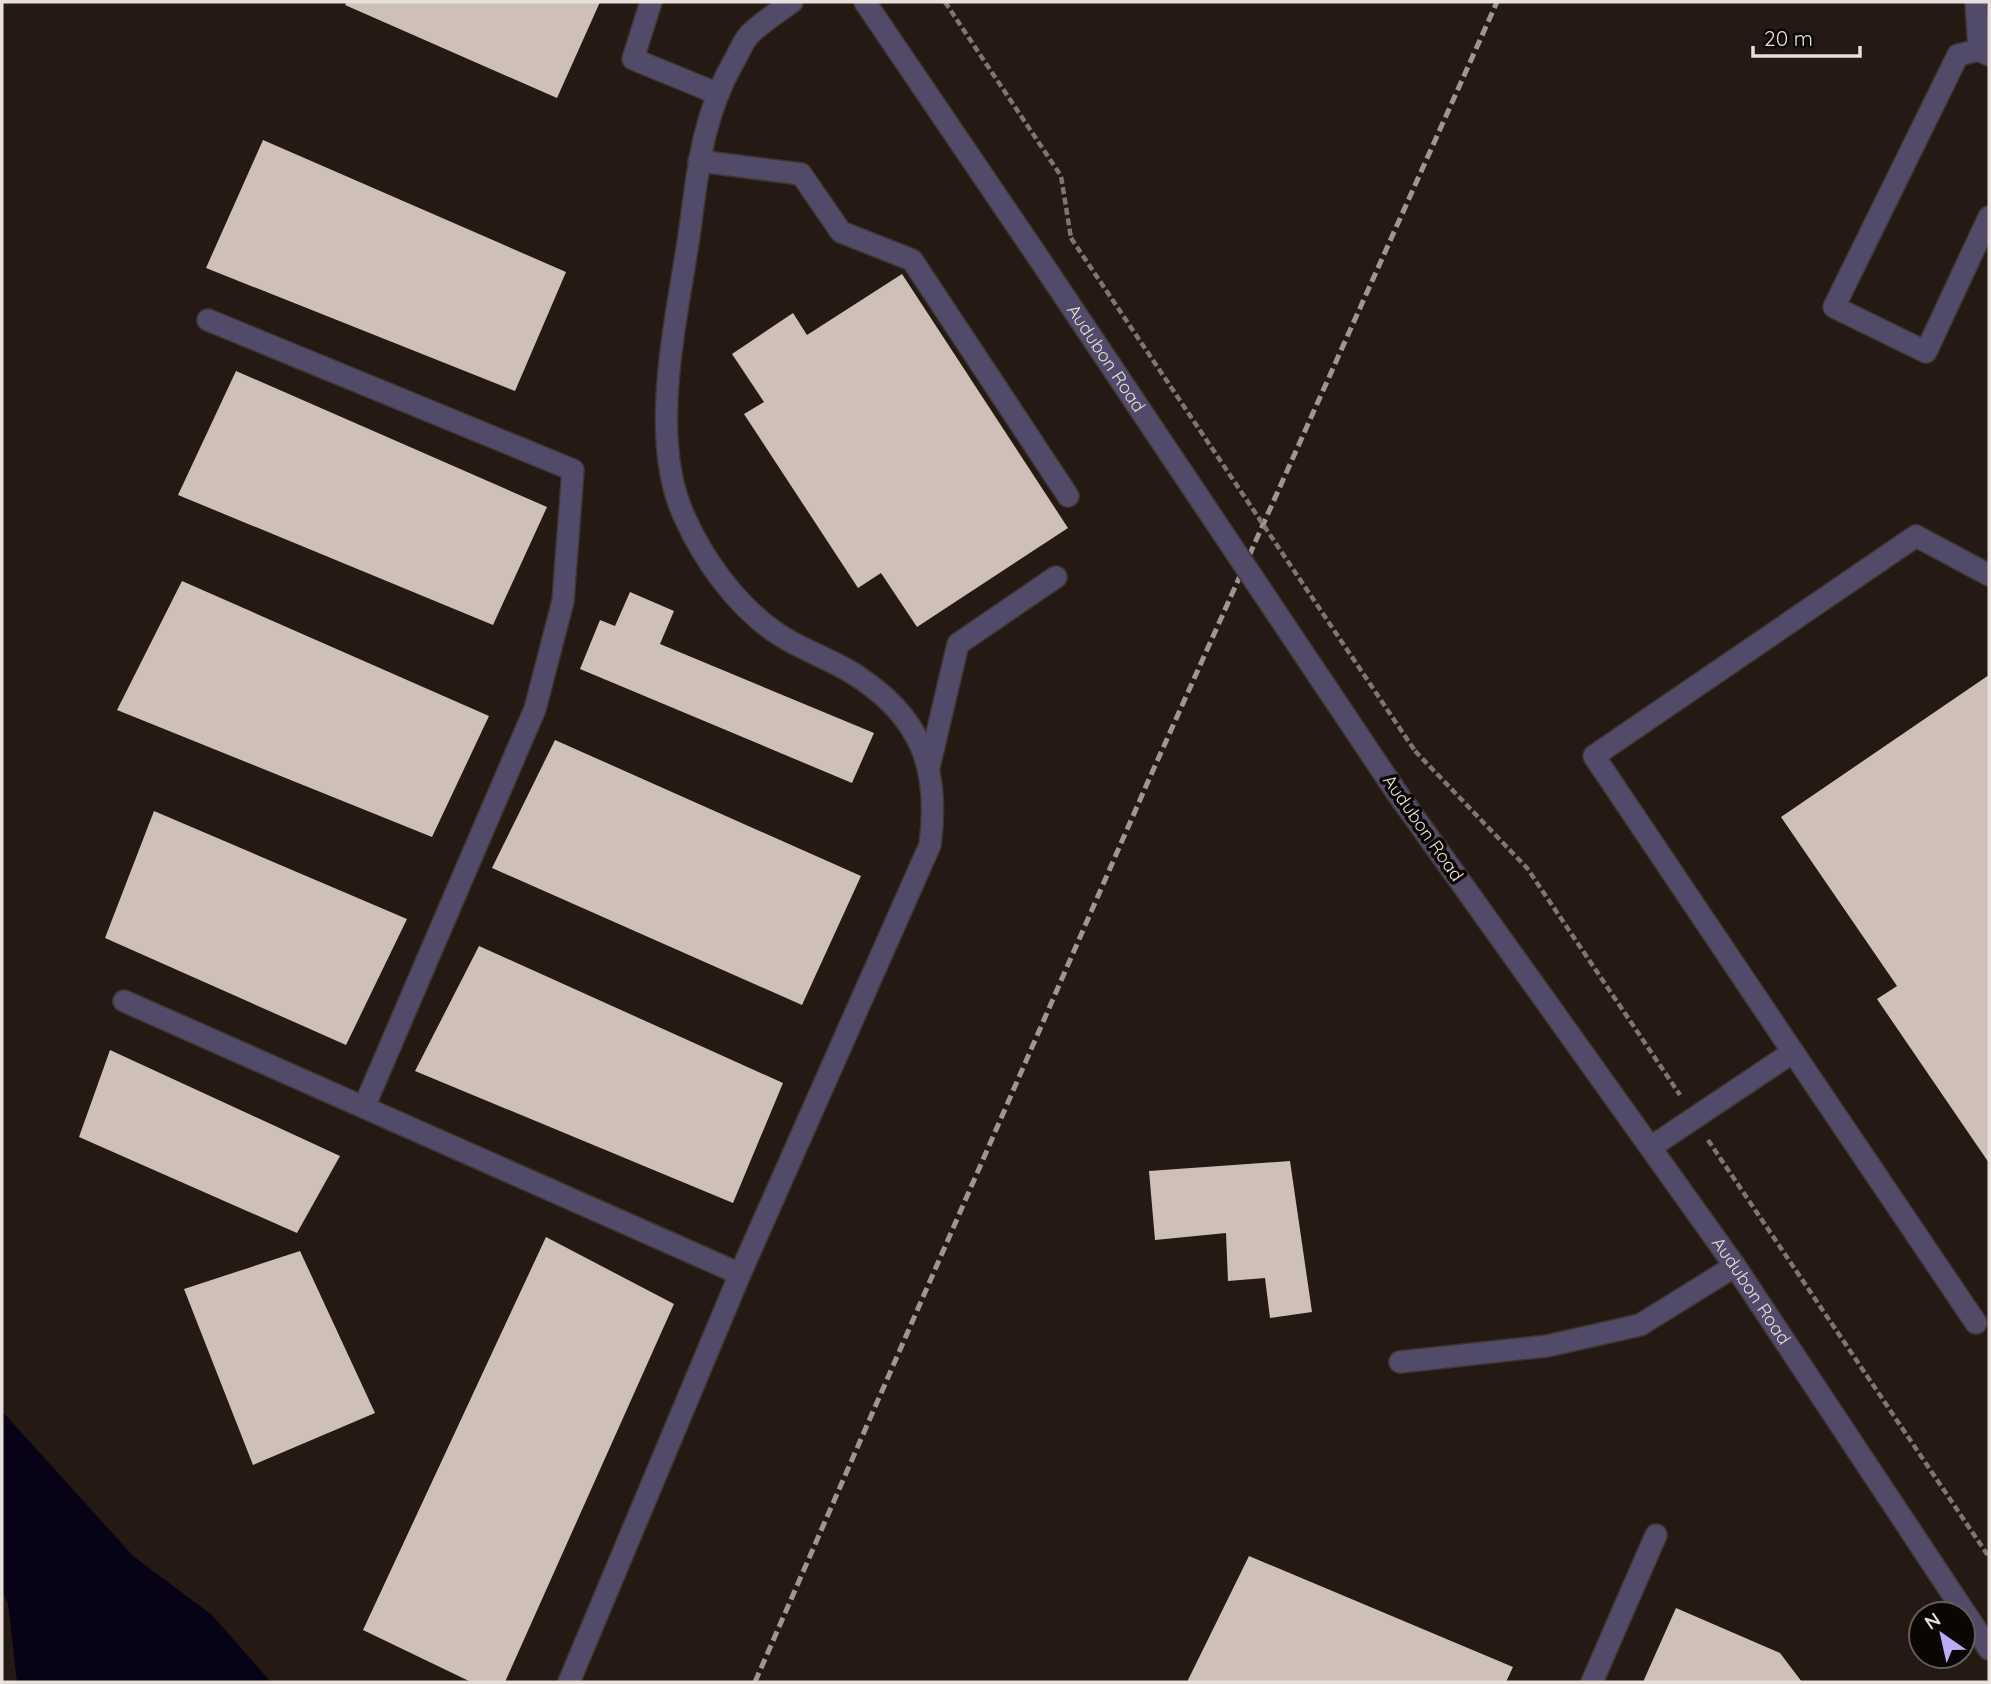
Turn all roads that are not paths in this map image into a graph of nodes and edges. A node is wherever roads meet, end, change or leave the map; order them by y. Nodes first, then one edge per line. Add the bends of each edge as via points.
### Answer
1 (651, 2) edge
2 (792, 2) edge
3 (865, 2) edge
4 (1976, 2) edge
5 (1984, 53) edge
6 (716, 93) junction
7 (699, 161) junction
8 (1989, 217) edge
9 (208, 320) dead end
10 (1068, 496) dead end
11 (1989, 575) edge
12 (1056, 577) dead end
13 (929, 767) junction
14 (124, 1001) dead end
15 (1793, 1052) junction
16 (364, 1107) junction
17 (1651, 1147) junction
18 (1735, 1266) junction
19 (740, 1274) junction
20 (1976, 1323) dead end
21 (1399, 1363) dead end
22 (1656, 1535) dead end
23 (1989, 1649) edge
24 (569, 1682) edge
25 (1592, 1682) edge

1 - 6 street via 633,59
2 - 6 street via 749,35
3 - 17 street, Audubon Road, bridge via 1397,793
4 - 5 street
5 - 8 street via 1958,55 1834,307 1926,352
6 - 7 street
7 - 10 street via 802,174 841,232 912,260
7 - 13 street via 665,414 670,465 683,515 707,558 739,600 775,632 855,674 889,701 915,731
9 - 16 street via 573,470 563,601 535,709
11 - 15 street via 1916,536 1594,756
12 - 13 street via 958,644
13 - 19 street via 935,806 930,845
14 - 16 street
15 - 17 street
15 - 20 street
16 - 19 street
17 - 18 street, Audubon Road
18 - 21 street via 1640,1325 1547,1346
18 - 23 street, Audubon Road
19 - 24 street
22 - 25 street

